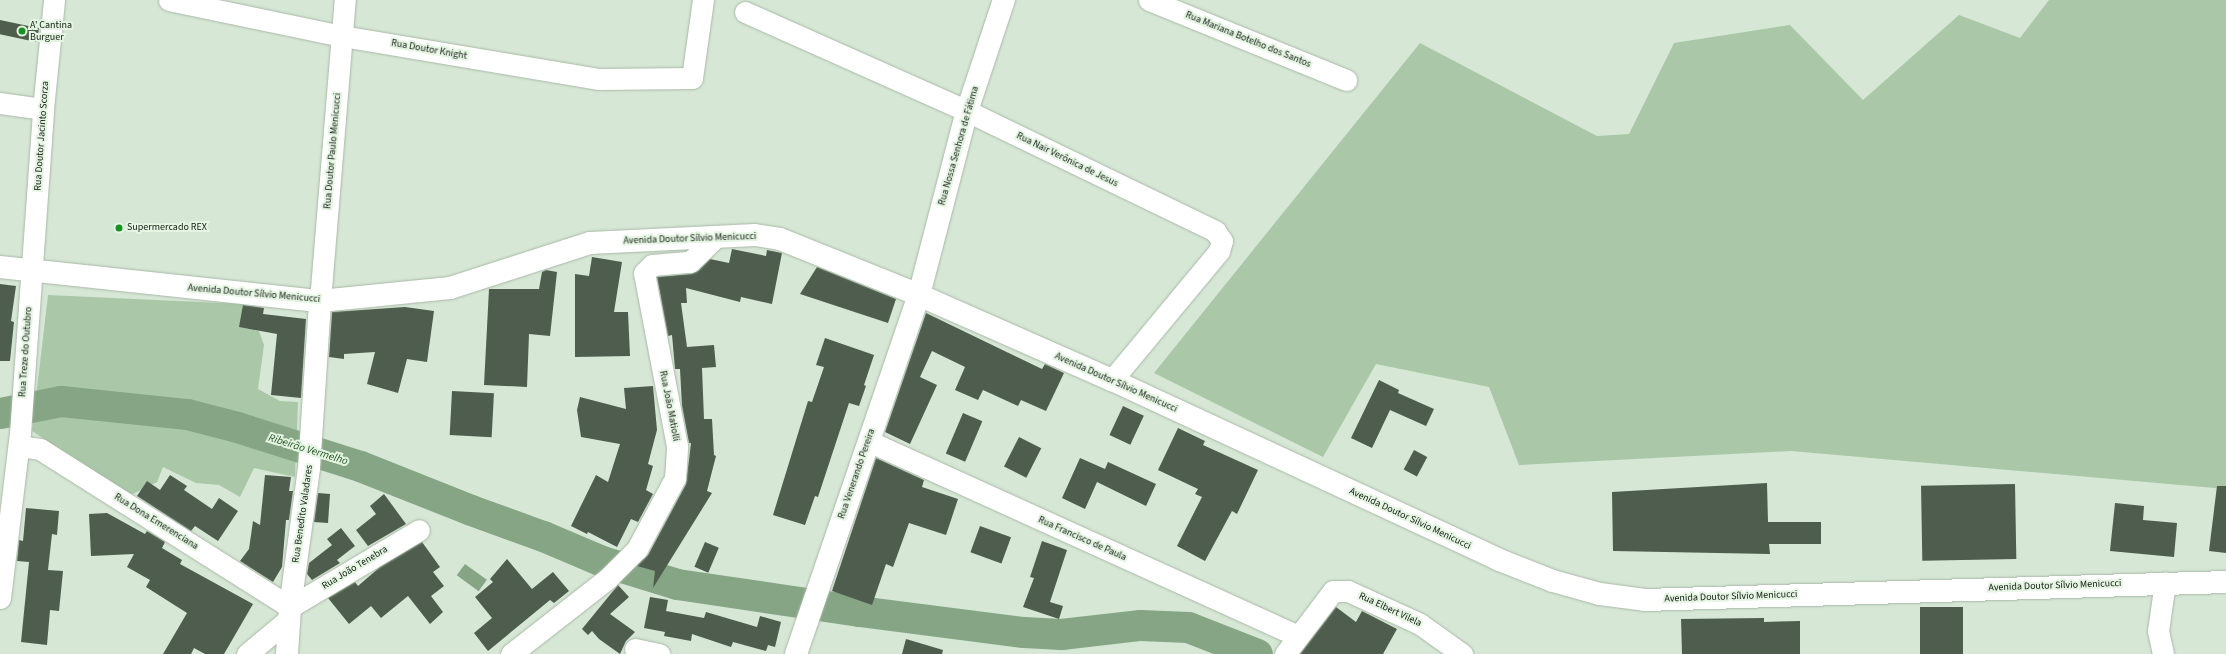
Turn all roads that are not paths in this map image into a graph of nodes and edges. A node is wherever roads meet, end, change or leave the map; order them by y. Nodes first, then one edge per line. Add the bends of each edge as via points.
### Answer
1 (54, 0) edge
2 (169, 0) edge
3 (345, 0) edge
4 (703, 0) edge
5 (1004, 0) edge
6 (1149, 0) edge
7 (745, 12) dead end
8 (342, 36) junction
9 (1346, 80) dead end
10 (0, 103) edge
11 (44, 109) junction
12 (967, 111) junction
13 (716, 237) junction
14 (0, 267) edge
15 (33, 272) junction
16 (919, 295) junction
17 (320, 301) junction
18 (1112, 380) junction
19 (20, 440) junction
20 (868, 441) junction
21 (419, 530) dead end
22 (2165, 582) junction
23 (2226, 582) edge
24 (0, 598) edge
25 (290, 613) junction
26 (635, 648) dead end
27 (1289, 648) edge
28 (247, 654) edge
29 (287, 654) edge
30 (511, 654) edge
31 (659, 654) edge
32 (796, 654) edge
33 (1462, 654) edge
34 (2163, 654) edge

1 - 11 street, Rua Doutor Jacinto Scorza
2 - 8 street, Rua Doutor Knight
3 - 8 street, Rua Doutor Paulo Menicucci
4 - 8 street, Rua Doutor Knight via 692,78 599,79
5 - 12 main road, Rua Nossa Senhora de Fátima
6 - 9 street, Rua Mariana Botelho dos Santos
7 - 12 street, Rua Nair Verônica de Jesus
8 - 17 street, Rua Doutor Paulo Menicucci
10 - 11 street
11 - 15 street, Rua Doutor Jacinto Scorza
12 - 16 main road, Rua Nossa Senhora de Fátima
12 - 18 street, Rua Nair Verônica de Jesus via 1215,231 1222,240 1218,251
13 - 16 main road, Avenida Doutor Sílvio Menicucci via 756,235 780,239
13 - 17 main road, Avenida Doutor Sílvio Menicucci via 590,243 450,288
13 - 30 street, Rua João Matiolli via 690,262 652,265 644,273 677,446 675,478 637,549 607,579
14 - 15 main road, Avenida Doutor Sílvio Menicucci
15 - 17 main road, Avenida Doutor Sílvio Menicucci
15 - 19 street, Rua Treze do Outubro
16 - 18 main road, Avenida Doutor Sílvio Menicucci
16 - 20 main road, Rua Venerando Pereira
17 - 25 main road, Rua Benedito Valadares via 309,468
18 - 22 main road, Avenida Doutor Sílvio Menicucci via 1497,560 1553,581 1600,594 1645,600
19 - 24 street, Rua Treze do Outubro
19 - 25 street, Rua Dona Emerenciana via 40,449
20 - 27 street, Rua Francisco de Paula
20 - 32 main road, Rua Venerando Pereira
21 - 25 street, Rua João Tenebra
22 - 23 main road, Avenida Doutor Sílvio Menicucci
22 - 34 street via 2158,630
25 - 28 street, Rua João Tenebra
25 - 29 main road, Rua Benedito Valadares
26 - 31 street
27 - 33 street, Rua Elbert Vilela via 1332,591 1348,591 1420,624

